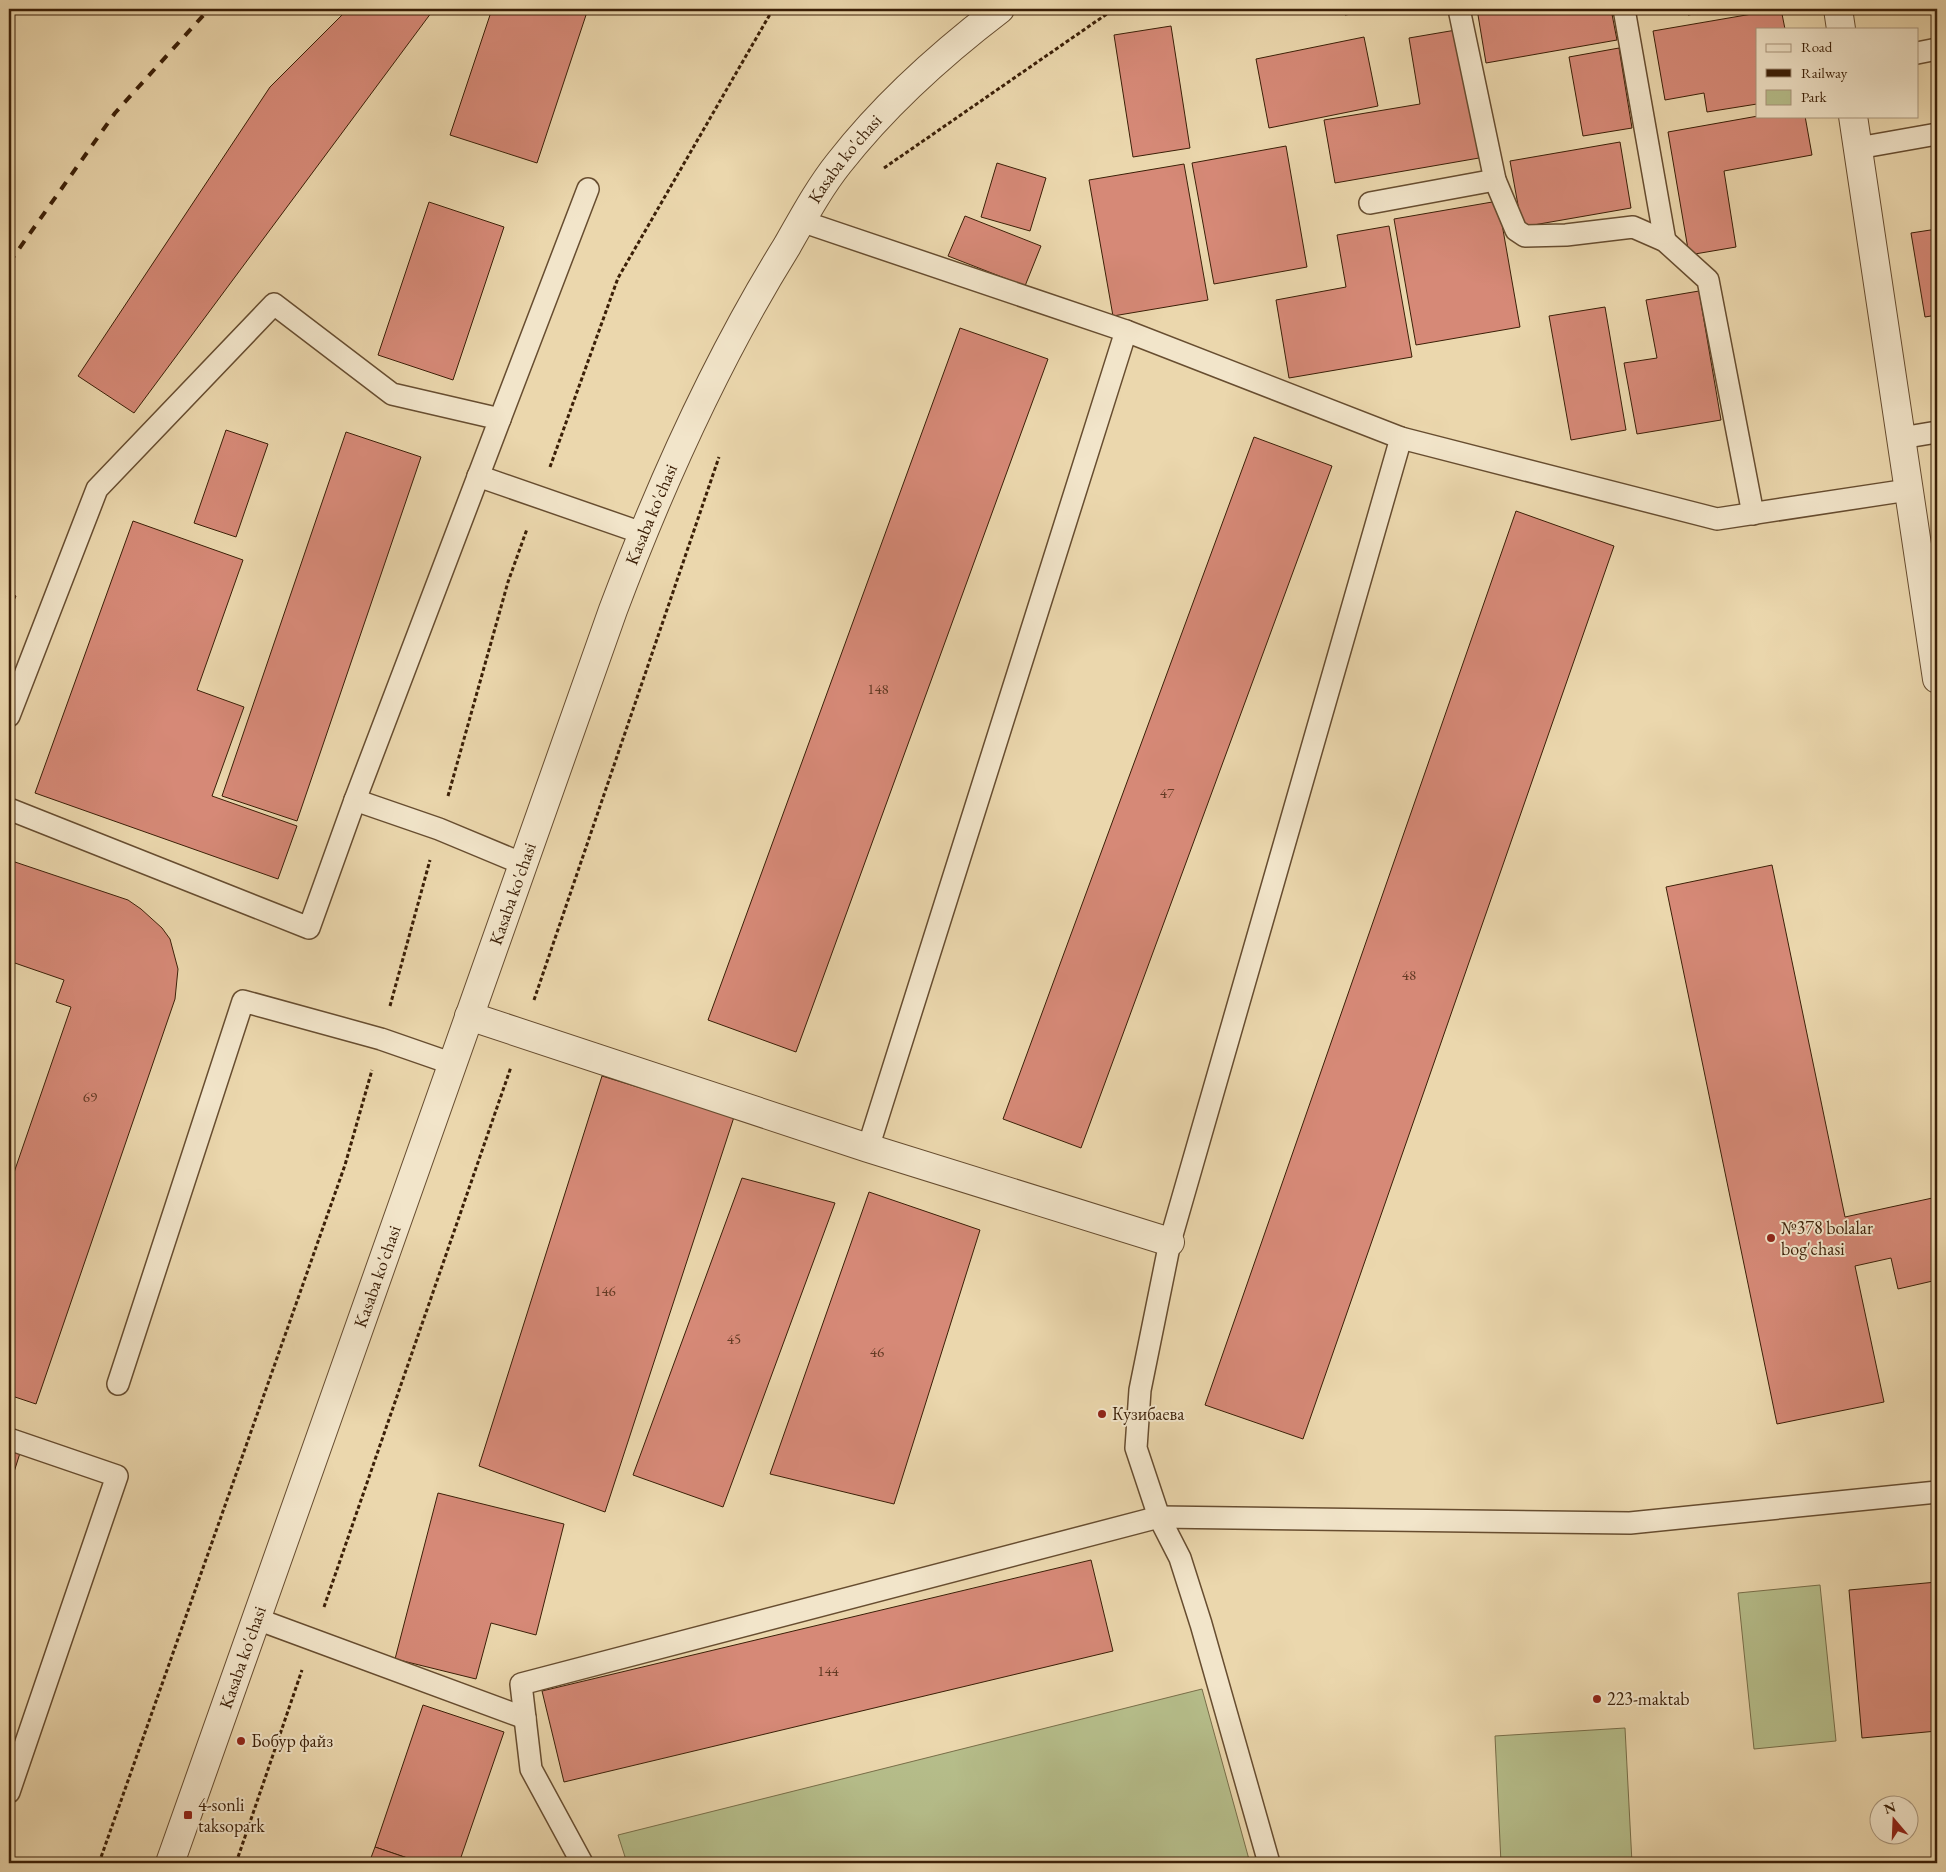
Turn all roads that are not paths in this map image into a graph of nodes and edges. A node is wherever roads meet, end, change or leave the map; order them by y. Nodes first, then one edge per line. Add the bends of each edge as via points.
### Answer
1 (1000, 9) edge
2 (1459, 9) edge
3 (1624, 9) edge
4 (1838, 9) edge
5 (1840, 28) edge
6 (1937, 49) edge
7 (1918, 53) edge
8 (1853, 118) edge
9 (1937, 134) edge
10 (1858, 148) junction
11 (1495, 180) junction
12 (588, 189) dead end
13 (1370, 203) dead end
14 (802, 221) junction
15 (1665, 241) junction
16 (1126, 331) junction
17 (500, 419) junction
18 (1937, 432) edge
19 (1401, 438) junction
20 (1901, 438) junction
21 (478, 476) junction
22 (1908, 490) junction
23 (1753, 514) junction
24 (642, 532) junction
25 (1937, 678) edge
26 (9, 716) edge
27 (354, 800) junction
28 (9, 809) edge
29 (523, 864) junction
30 (469, 1016) junction
31 (453, 1064) junction
32 (868, 1148) junction
33 (1170, 1242) junction
34 (118, 1384) dead end
35 (9, 1439) edge
36 (1937, 1492) edge
37 (1159, 1517) junction
38 (257, 1619) junction
39 (525, 1718) junction
40 (9, 1792) edge
41 (170, 1863) edge
42 (582, 1863) edge
43 (1269, 1863) edge

1 - 14 street, Kasaba ko'chasi via 940,58 868,128 838,164
2 - 11 lane
3 - 15 lane
4 - 5 street
6 - 7 lane
8 - 10 street
9 - 10 lane
10 - 20 street
11 - 13 lane
11 - 15 lane via 1516,230 1525,236 1633,227
12 - 17 lane
14 - 16 lane
14 - 24 street, Kasaba ko'chasi via 742,324
15 - 23 lane via 1708,280
16 - 19 lane
16 - 32 lane
17 - 21 lane
17 - 26 lane via 392,394 274,304 98,489
18 - 20 lane
19 - 23 lane via 1717,519
19 - 33 lane
20 - 22 street
21 - 24 lane
21 - 27 lane
22 - 23 lane
22 - 25 street
24 - 29 street, Kasaba ko'chasi
27 - 28 lane via 309,928
27 - 29 lane via 439,829
29 - 30 street, Kasaba ko'chasi
30 - 31 street, Kasaba ko'chasi
30 - 32 street
31 - 34 lane via 381,1039 243,1001
31 - 38 street, Kasaba ko'chasi
32 - 33 street
33 - 37 lane via 1140,1390 1136,1448
35 - 40 lane via 117,1476
36 - 37 lane via 1630,1523
37 - 39 lane via 521,1684
37 - 43 lane via 1180,1558
38 - 39 lane
38 - 41 street, Kasaba ko'chasi
39 - 42 lane via 531,1769

